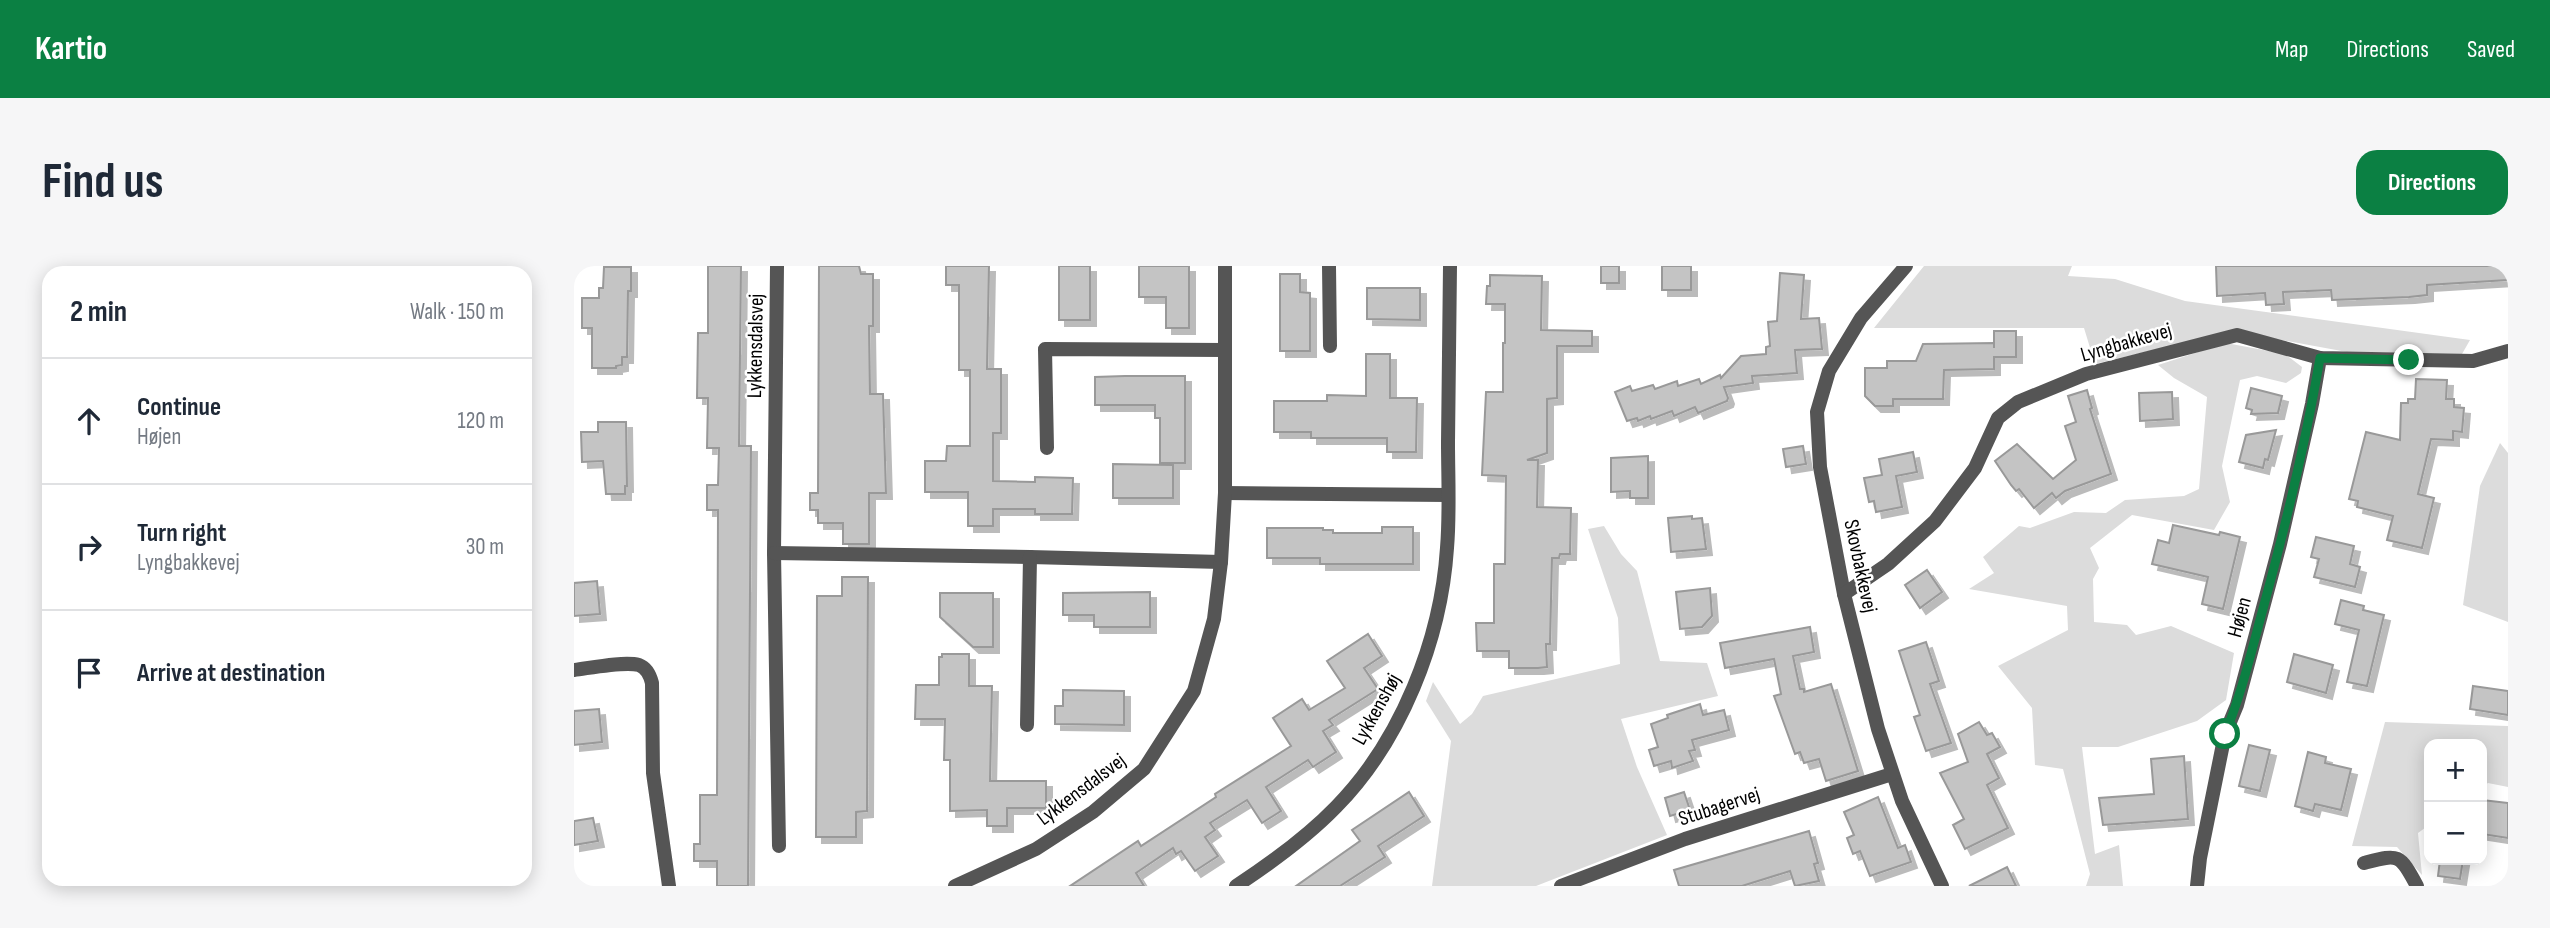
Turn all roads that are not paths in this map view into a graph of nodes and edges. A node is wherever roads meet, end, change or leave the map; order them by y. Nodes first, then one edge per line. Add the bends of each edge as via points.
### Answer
1 (778, 266) edge
2 (1225, 266) edge
3 (1329, 266) edge
4 (1450, 266) edge
5 (1906, 266) edge
6 (1330, 346) dead end
7 (1225, 350) junction
8 (2508, 351) edge
9 (2320, 358) junction
10 (1046, 447) dead end
11 (1225, 493) junction
12 (1448, 495) junction
13 (774, 553) junction
14 (1030, 557) junction
15 (1221, 562) junction
16 (1844, 594) junction
17 (574, 670) edge
18 (1027, 725) dead end
19 (1892, 774) junction
20 (779, 846) dead end
21 (2364, 863) dead end
22 (669, 886) edge
23 (955, 886) edge
24 (1236, 886) edge
25 (1562, 886) edge
26 (1942, 886) edge
27 (2197, 886) edge
28 (2417, 886) edge

1 - 13 street, Lykkensdalsvej
2 - 7 street, Lykkensdalsvej
3 - 6 street
4 - 12 street, Lykkenshøj
5 - 16 street, Skovbakkevej via 1861,318 1829,371 1817,412 1820,467
7 - 10 street via 1045,349
7 - 11 street, Lykkensdalsvej
8 - 9 street, Lyngbakkevej via 2473,361
9 - 16 street, Lyngbakkevej via 2236,335 2086,374 2018,402 1998,418 1975,468 1935,521 1888,564
9 - 27 street, Højen via 2280,544 2225,734
11 - 12 street
11 - 15 street, Lykkensdalsvej
12 - 24 street, Lykkenshøj via 1447,549 1437,613 1417,680 1398,720 1337,806 1302,839
13 - 14 street
13 - 20 street, Lykkensdalsvej
14 - 15 street
14 - 18 street
15 - 23 street, Lykkensdalsvej via 1214,619 1194,691 1144,769 1093,812 1036,849
16 - 19 street, Skovbakkevej
17 - 22 street via 631,664 650,675 653,773
19 - 25 street, Stubagervej via 1685,839
19 - 26 street, Skovbakkevej
21 - 28 street via 2391,856 2404,862

